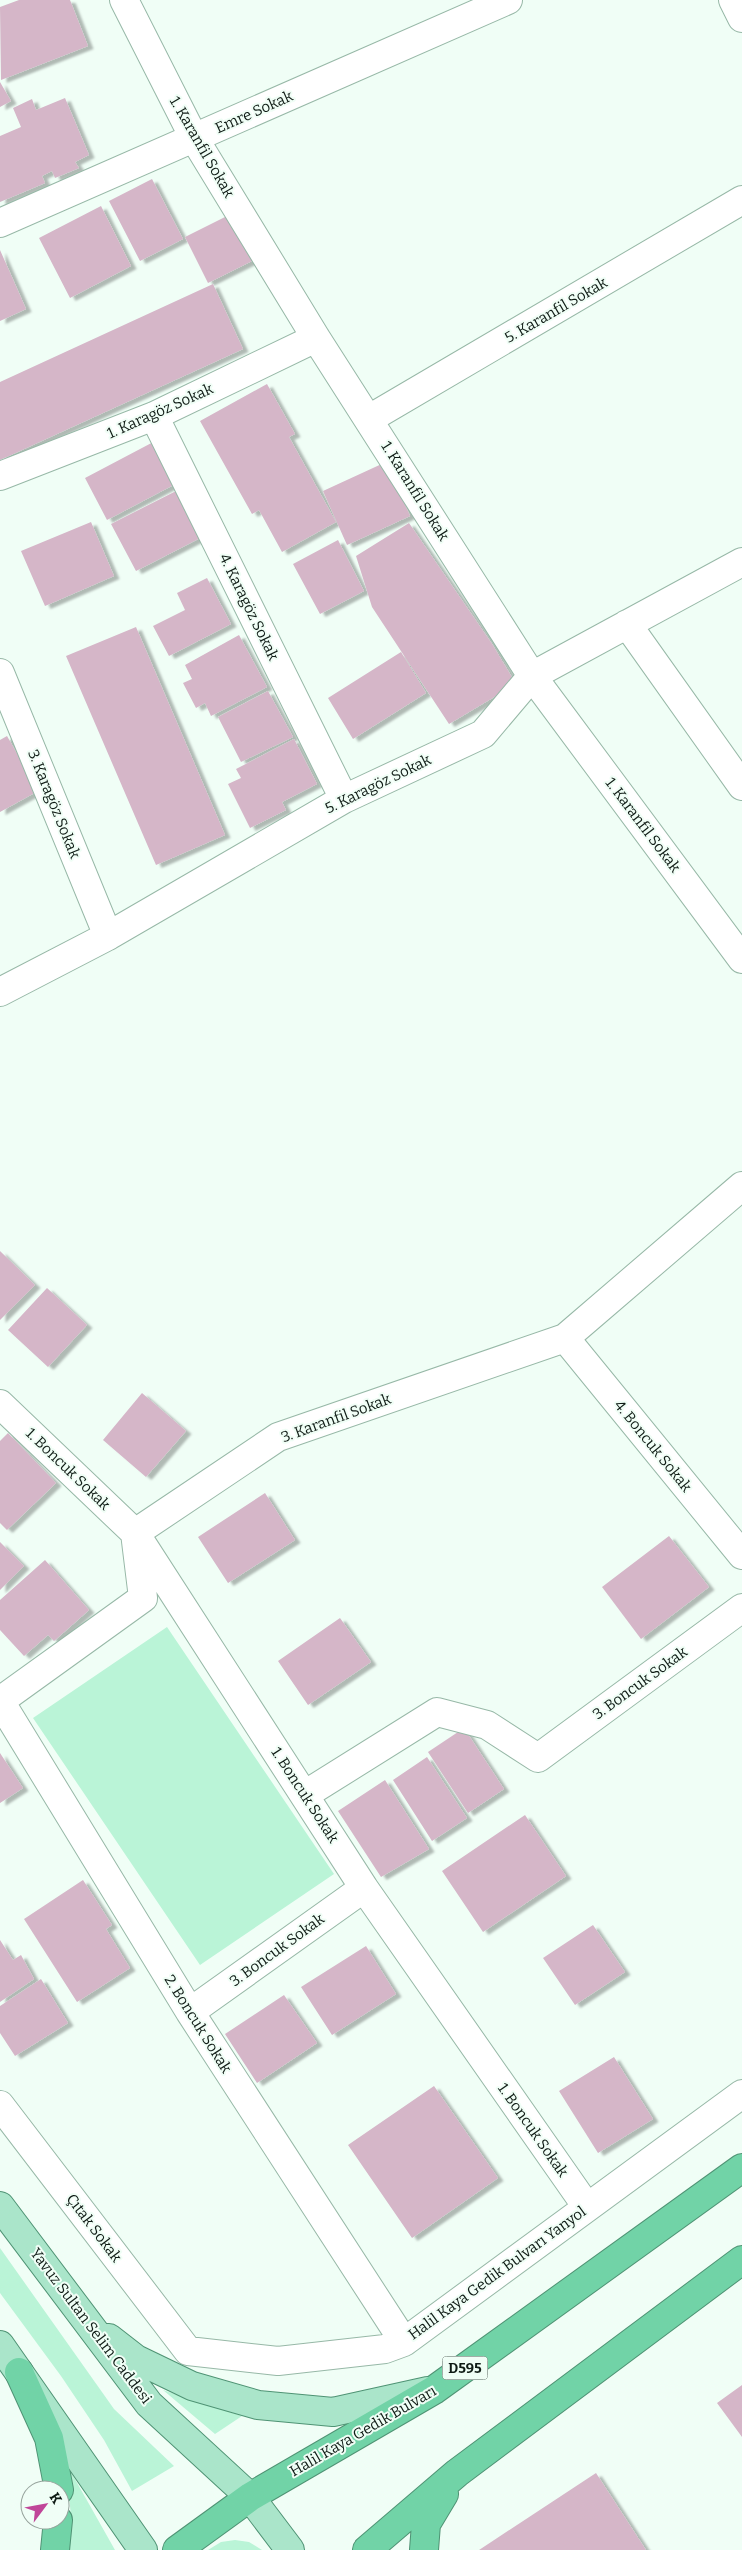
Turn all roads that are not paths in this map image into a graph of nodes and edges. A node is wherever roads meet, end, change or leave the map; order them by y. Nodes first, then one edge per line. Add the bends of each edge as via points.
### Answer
1 (124, 0) edge
2 (508, 0) edge
3 (733, 0) edge
4 (742, 18) edge
5 (194, 138) junction
6 (742, 200) edge
7 (0, 223) edge
8 (316, 338) junction
9 (154, 416) junction
10 (369, 419) junction
11 (0, 476) edge
12 (742, 562) edge
13 (627, 624) junction
14 (0, 673) edge
15 (532, 676) junction
16 (742, 786) edge
17 (344, 799) junction
18 (108, 936) junction
19 (742, 959) edge
20 (0, 992) edge
21 (742, 1186) edge
22 (565, 1338) junction
23 (0, 1404) edge
24 (135, 1533) junction
25 (742, 1555) edge
26 (742, 1608) edge
27 (0, 1701) edge
28 (306, 1794) junction
29 (364, 1888) junction
30 (190, 2012) junction
31 (742, 2094) edge
32 (0, 2104) edge
33 (742, 2168) edge
34 (0, 2206) edge
35 (587, 2207) junction
36 (742, 2260) edge
37 (81, 2316) junction
38 (404, 2342) junction
39 (0, 2345) edge
40 (188, 2351) joint
41 (19, 2372) junction
42 (434, 2390) junction
43 (457, 2473) junction
44 (57, 2480) edge
45 (250, 2497) junction
46 (57, 2530) edge
47 (55, 2550) edge
48 (143, 2550) edge
49 (177, 2550) edge
50 (290, 2550) edge
51 (368, 2550) edge
52 (424, 2550) edge

1 - 5 street, 1. Karanfil Sokak
2 - 5 street, Emre Sokak
3 - 4 street
5 - 7 street, Emre Sokak
5 - 8 street, 1. Karanfil Sokak
6 - 10 street, 5. Karanfil Sokak
8 - 9 street, 1. Karagöz Sokak
8 - 10 street, 1. Karanfil Sokak
9 - 11 street, 1. Karagöz Sokak
9 - 17 street, 4. Karagöz Sokak
10 - 15 street, 1. Karanfil Sokak
12 - 13 street, 5. Karagöz Sokak
13 - 15 street, 5. Karagöz Sokak
13 - 16 street
14 - 18 street, 3. Karagöz Sokak
15 - 17 street, 5. Karagöz Sokak via 483,734
15 - 19 street, 1. Karanfil Sokak
17 - 18 street, 5. Karagöz Sokak
18 - 20 street, 5. Karagöz Sokak
21 - 22 street, 3. Karanfil Sokak
22 - 24 street, 3. Karanfil Sokak via 278,1437
22 - 25 street, 4. Boncuk Sokak
23 - 24 street, 1. Boncuk Sokak
24 - 27 street via 143,1598
24 - 28 street, 1. Boncuk Sokak
26 - 28 street, 3. Boncuk Sokak via 538,1758 487,1725 437,1712
27 - 30 street, 2. Boncuk Sokak
28 - 29 street, 1. Boncuk Sokak
29 - 30 street, 3. Boncuk Sokak
29 - 35 street, 1. Boncuk Sokak
30 - 38 street, 2. Boncuk Sokak
31 - 35 street, Halil Kaya Gedik Bulvarı Yanyol
32 - 40 street, Çıtak Sokak
33 - 42 highway, Halil Kaya Gedik Bulvarı / D595
34 - 37 main road, Yavuz Sultan Selim Caddesi
35 - 38 street, Halil Kaya Gedik Bulvarı Yanyol
36 - 43 highway
37 - 42 main road via 136,2359 192,2386 258,2406 333,2412
37 - 45 main road, Yavuz Sultan Selim Caddesi via 149,2404
38 - 40 street, Halil Kaya Gedik Bulvarı Yanyol via 385,2349 278,2361
39 - 41 main road
41 - 44 highway via 49,2438
41 - 48 main road
42 - 45 highway, Halil Kaya Gedik Bulvarı / D595
43 - 51 highway
43 - 52 highway via 426,2524
45 - 49 highway, Halil Kaya Gedik Bulvarı / D595
45 - 50 main road, Yavuz Sultan Selim Caddesi
46 - 47 highway

